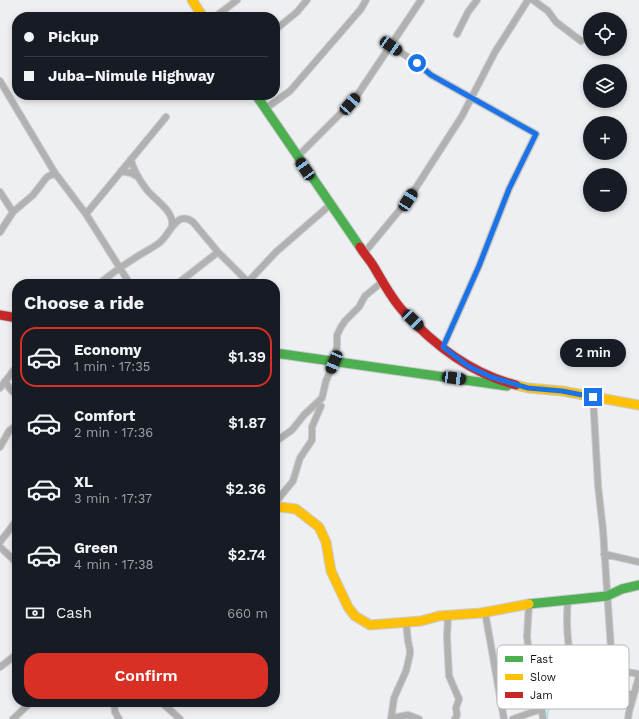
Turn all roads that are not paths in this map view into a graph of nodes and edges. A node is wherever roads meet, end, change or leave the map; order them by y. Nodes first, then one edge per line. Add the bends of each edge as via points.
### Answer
1 (192, 0) edge
2 (237, 0) edge
3 (306, 0) edge
4 (366, 0) edge
5 (421, 0) edge
6 (477, 0) edge
7 (528, 0) edge
8 (533, 0) edge
9 (200, 12) edge
10 (222, 12) edge
11 (280, 26) edge
12 (457, 34) dead end
13 (581, 41) dead end
14 (391, 46) junction
15 (0, 81) edge
16 (280, 98) edge
17 (472, 98) junction
18 (259, 100) edge
19 (278, 100) edge
20 (265, 109) junction
21 (166, 117) dead end
22 (297, 157) junction
23 (131, 159) junction
24 (121, 171) junction
25 (55, 173) junction
26 (138, 177) junction
27 (0, 192) edge
28 (330, 205) junction
29 (167, 211) junction
30 (13, 212) junction
31 (86, 214) junction
32 (184, 218) junction
33 (172, 225) junction
34 (0, 232) edge
35 (218, 252) junction
36 (364, 253) junction
37 (120, 268) junction
38 (106, 279) edge
39 (127, 279) edge
40 (183, 279) edge
41 (243, 279) edge
42 (251, 279) edge
43 (382, 282) junction
44 (0, 315) edge
45 (12, 317) edge
46 (443, 347) junction
47 (280, 354) edge
48 (334, 362) junction
49 (12, 372) edge
50 (5, 381) junction
51 (0, 388) edge
52 (528, 388) junction
53 (12, 391) edge
54 (593, 396) dead end
55 (639, 405) edge
56 (321, 406) dead end
57 (12, 428) edge
58 (3, 436) edge
59 (280, 438) edge
60 (0, 447) edge
61 (280, 497) edge
62 (280, 508) edge
63 (12, 526) edge
64 (0, 542) edge
65 (0, 547) edge
66 (604, 554) junction
67 (12, 558) edge
68 (639, 562) edge
69 (638, 588) edge
70 (607, 596) junction
71 (568, 600) junction
72 (529, 604) junction
73 (485, 612) junction
74 (448, 616) junction
75 (406, 622) junction
76 (528, 645) edge
77 (570, 645) edge
78 (610, 645) edge
79 (12, 658) edge
80 (0, 667) edge
81 (629, 673) edge
82 (639, 675) edge
83 (497, 680) edge
84 (629, 694) edge
85 (634, 694) junction
86 (26, 707) edge
87 (114, 707) edge
88 (167, 707) edge
89 (502, 709) edge
90 (541, 709) joint
91 (391, 718) edge
92 (13, 719) edge
93 (119, 719) edge
94 (180, 719) edge
95 (419, 719) edge
96 (455, 719) edge
97 (504, 719) edge
98 (513, 719) edge
99 (543, 719) edge
100 (628, 719) edge

1 - 9 main road
2 - 10 street
3 - 11 street via 297,12
4 - 16 street via 290,91
5 - 14 street
6 - 12 street
7 - 17 street via 495,52
8 - 13 street via 548,10 556,22
14 - 17 street via 431,75
14 - 22 street via 356,97
15 - 25 street
17 - 36 street via 408,200
17 - 46 street via 536,134 509,189
18 - 20 main road
19 - 20 street
20 - 22 main road
21 - 23 street
22 - 28 main road
23 - 24 street
23 - 26 street
24 - 26 street
24 - 31 street
25 - 30 street via 47,176 33,195
25 - 31 street
26 - 29 street
27 - 30 street
28 - 36 main road
28 - 42 street via 276,252
29 - 32 street
29 - 33 street via 172,218
30 - 34 street
31 - 37 street
32 - 33 street
32 - 35 street via 193,222
33 - 37 street via 160,242
35 - 40 street
35 - 41 street
36 - 43 main road
37 - 38 street
37 - 39 street
43 - 46 main road via 402,310
43 - 48 street via 365,296 341,327 337,335
44 - 45 main road
46 - 52 main road via 468,366 491,377
47 - 48 main road
48 - 52 main road
48 - 59 street via 321,400 292,430
49 - 50 street
50 - 51 street
50 - 53 street
52 - 55 main road via 562,391
54 - 66 street
56 - 61 street via 312,427 312,440 300,458 293,480
57 - 58 street
58 - 60 street
62 - 75 main road via 296,509 320,527 326,542 331,571 348,607 356,616 370,625
63 - 64 street
65 - 67 street
66 - 68 street
66 - 70 street
69 - 70 main road via 622,589
70 - 71 main road
70 - 78 street
71 - 72 main road
71 - 77 street via 567,624
72 - 73 main road
72 - 76 street
73 - 74 main road
73 - 83 street
74 - 75 main road
74 - 96 street via 449,676 459,699
75 - 91 street via 410,654 406,671 394,698
79 - 80 street
81 - 82 street
82 - 85 street
84 - 85 street
85 - 100 street
86 - 92 street
87 - 93 street
88 - 94 street
89 - 97 street
90 - 98 street
90 - 99 street
91 - 95 street via 408,716

